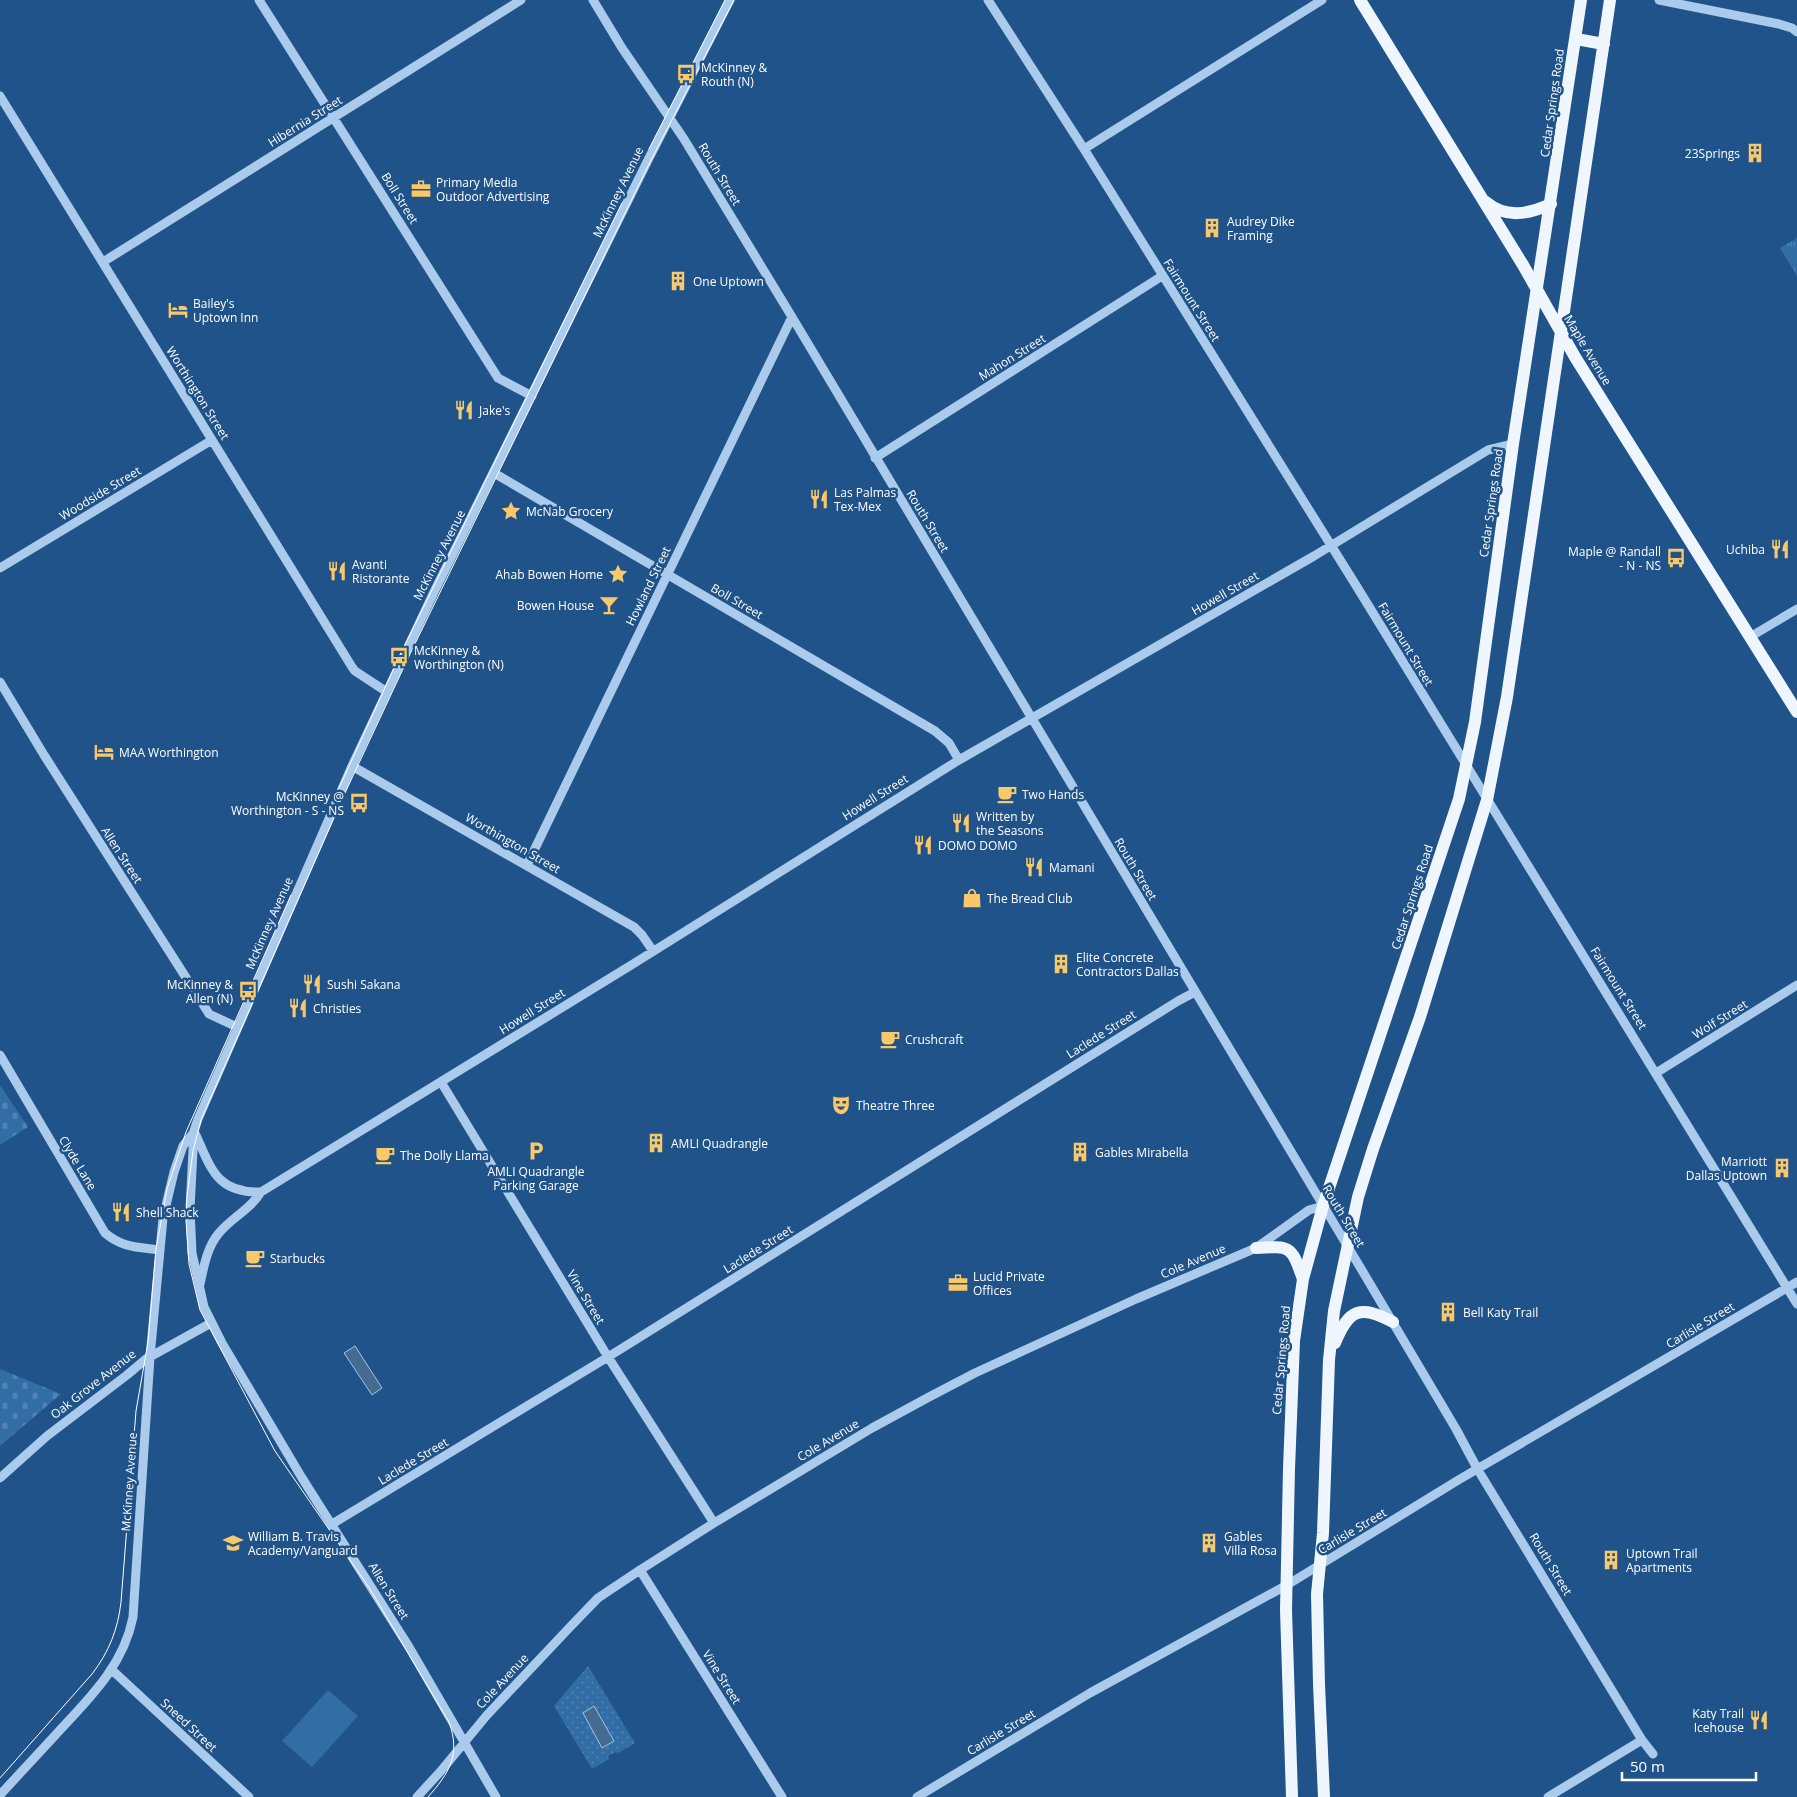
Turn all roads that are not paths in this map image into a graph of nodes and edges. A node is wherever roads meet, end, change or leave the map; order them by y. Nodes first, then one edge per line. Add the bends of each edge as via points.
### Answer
1 (259, 0) edge
2 (521, 0) edge
3 (593, 0) edge
4 (730, 0) edge
5 (988, 0) edge
6 (1322, 0) edge
7 (1360, 0) edge
8 (1582, 0) edge
9 (1610, 0) edge
10 (1659, 0) edge
11 (1797, 32) edge
12 (1576, 39) junction
13 (1604, 44) junction
14 (0, 96) edge
15 (670, 116) junction
16 (334, 118) junction
17 (1084, 149) junction
18 (1482, 199) junction
19 (1551, 204) junction
20 (102, 262) junction
21 (1162, 276) junction
22 (1537, 292) junction
23 (792, 318) junction
24 (1561, 333) junction
25 (532, 396) junction
26 (212, 440) junction
27 (1513, 444) junction
28 (875, 458) junction
29 (494, 473) junction
30 (1330, 546) junction
31 (0, 568) edge
32 (668, 574) junction
33 (1797, 609) edge
34 (1750, 638) junction
35 (0, 682) edge
36 (387, 692) junction
37 (1797, 712) edge
38 (1032, 717) junction
39 (959, 760) junction
40 (1466, 764) junction
41 (352, 766) junction
42 (1487, 800) junction
43 (527, 865) junction
44 (653, 951) junction
45 (1797, 985) edge
46 (1195, 992) junction
47 (237, 1027) junction
48 (0, 1055) edge
49 (1656, 1073) junction
50 (441, 1082) junction
51 (194, 1132) junction
52 (261, 1192) junction
53 (1323, 1206) junction
54 (1348, 1247) junction
55 (1256, 1248) junction
56 (160, 1250) junction
57 (1303, 1279) junction
58 (1797, 1282) edge
59 (200, 1288) junction
60 (1787, 1288) junction
61 (1797, 1304) edge
62 (1393, 1322) junction
63 (211, 1323) junction
64 (150, 1357) junction
65 (608, 1358) junction
66 (1329, 1360) junction
67 (1478, 1470) junction
68 (0, 1478) edge
69 (714, 1523) junction
70 (332, 1524) junction
71 (1320, 1565) junction
72 (640, 1570) junction
73 (1287, 1585) junction
74 (112, 1670) junction
75 (1642, 1740) junction
76 (464, 1742) junction
77 (1653, 1754) dead end
78 (0, 1795) edge
79 (249, 1797) edge
80 (417, 1797) edge
81 (496, 1797) edge
82 (782, 1797) edge
83 (917, 1797) edge
84 (1292, 1797) edge
85 (1324, 1797) edge
86 (1548, 1797) edge

1 - 16 street, Boll Street
2 - 16 street, Hibernia Street
3 - 15 street, Routh Street via 627,56
4 - 15 street, McKinney Avenue
5 - 17 street, Fairmount Street
6 - 17 street
7 - 18 main road, Maple Avenue
8 - 12 main road, Cedar Springs Road
9 - 13 main road
10 - 11 street via 1779,24
12 - 13 main road
12 - 19 main road, Cedar Springs Road
13 - 24 main road
14 - 20 street, Worthington Street
15 - 23 street, Routh Street
15 - 25 street, McKinney Avenue
16 - 20 street, Hibernia Street
16 - 25 street, Boll Street via 498,378
17 - 21 street, Fairmount Street
18 - 19 main road via 1504,212 1515,214 1534,212
18 - 22 main road, Maple Avenue
19 - 22 main road, Cedar Springs Road
20 - 26 street, Worthington Street
21 - 28 street, Mahon Street
21 - 30 street, Fairmount Street
22 - 24 main road, Maple Avenue
22 - 27 main road, Cedar Springs Road
23 - 28 street, Routh Street
23 - 32 street, Howland Street
24 - 34 main road, Maple Avenue
24 - 42 main road via 1506,697
25 - 29 street, McKinney Avenue
26 - 31 street, Woodside Street
26 - 36 street, Worthington Street via 355,671
27 - 30 street, Howell Street via 1488,450
27 - 40 main road, Cedar Springs Road via 1475,722
28 - 38 street, Routh Street
29 - 32 street, Boll Street
29 - 36 street, McKinney Avenue
30 - 38 street, Howell Street
30 - 40 street, Fairmount Street
32 - 39 street, Boll Street via 936,731 949,743
32 - 43 street, Howland Street
33 - 34 street
34 - 37 main road, Maple Avenue
35 - 47 street, Allen Street via 209,1014
36 - 41 street, McKinney Avenue
38 - 39 street, Howell Street
38 - 46 street, Routh Street
39 - 44 street, Howell Street
40 - 42 street, Fairmount Street
40 - 53 main road, Cedar Springs Road via 1459,799
41 - 43 street, Worthington Street
41 - 47 street, McKinney Avenue
42 - 49 street, Fairmount Street
42 - 54 main road via 1420,1016 1358,1197
43 - 44 street, Worthington Street via 634,927
44 - 50 street, Howell Street
45 - 49 street, Wolf Street
46 - 53 street, Routh Street
46 - 65 street, Laclede Street
47 - 51 street, McKinney Avenue
48 - 56 street, Clyde Lane via 105,1233 128,1246
49 - 60 street, Fairmount Street
50 - 52 street, Howell Street
50 - 65 street, Vine Street
51 - 52 street via 216,1176 242,1191
51 - 56 street, McKinney Avenue via 183,1146 174,1172 163,1218
51 - 59 street, McKinney Avenue via 190,1209 192,1253
52 - 59 street, Howell Street via 254,1203 219,1233 209,1248
53 - 54 street, Routh Street
53 - 55 street, Cole Avenue via 1309,1210
53 - 57 main road, Cedar Springs Road
54 - 62 street, Routh Street
54 - 66 main road via 1334,1311
55 - 57 main road via 1280,1247 1290,1251
55 - 69 street, Cole Avenue via 975,1373 872,1428
56 - 64 street, McKinney Avenue
57 - 73 main road, Cedar Springs Road via 1291,1388
58 - 60 street, Carlisle Street
59 - 63 street, McKinney Avenue
60 - 61 street, Fairmount Street
60 - 67 street, Carlisle Street
62 - 66 main road via 1368,1311 1351,1316 1340,1331
62 - 67 street, Routh Street
63 - 64 street, Oak Grove Avenue
63 - 70 street, Allen Street
64 - 68 street, Oak Grove Avenue via 47,1436
64 - 74 street, McKinney Avenue via 132,1617 126,1643
65 - 69 street, Vine Street
65 - 70 street, Laclede Street
66 - 71 main road
67 - 71 street, Carlisle Street
67 - 75 street, Routh Street
69 - 72 street, Cole Avenue
70 - 76 street, Allen Street
71 - 73 street, Carlisle Street
71 - 85 main road via 1317,1594
72 - 76 street, Cole Avenue via 598,1598
72 - 82 street, Vine Street
73 - 83 street, Carlisle Street via 1090,1693
73 - 84 main road, Cedar Springs Road
74 - 78 street, McKinney Avenue
74 - 79 street, Sneed Street
75 - 77 street, Routh Street
75 - 86 street
76 - 80 street, Cole Avenue
76 - 81 street, Allen Street

